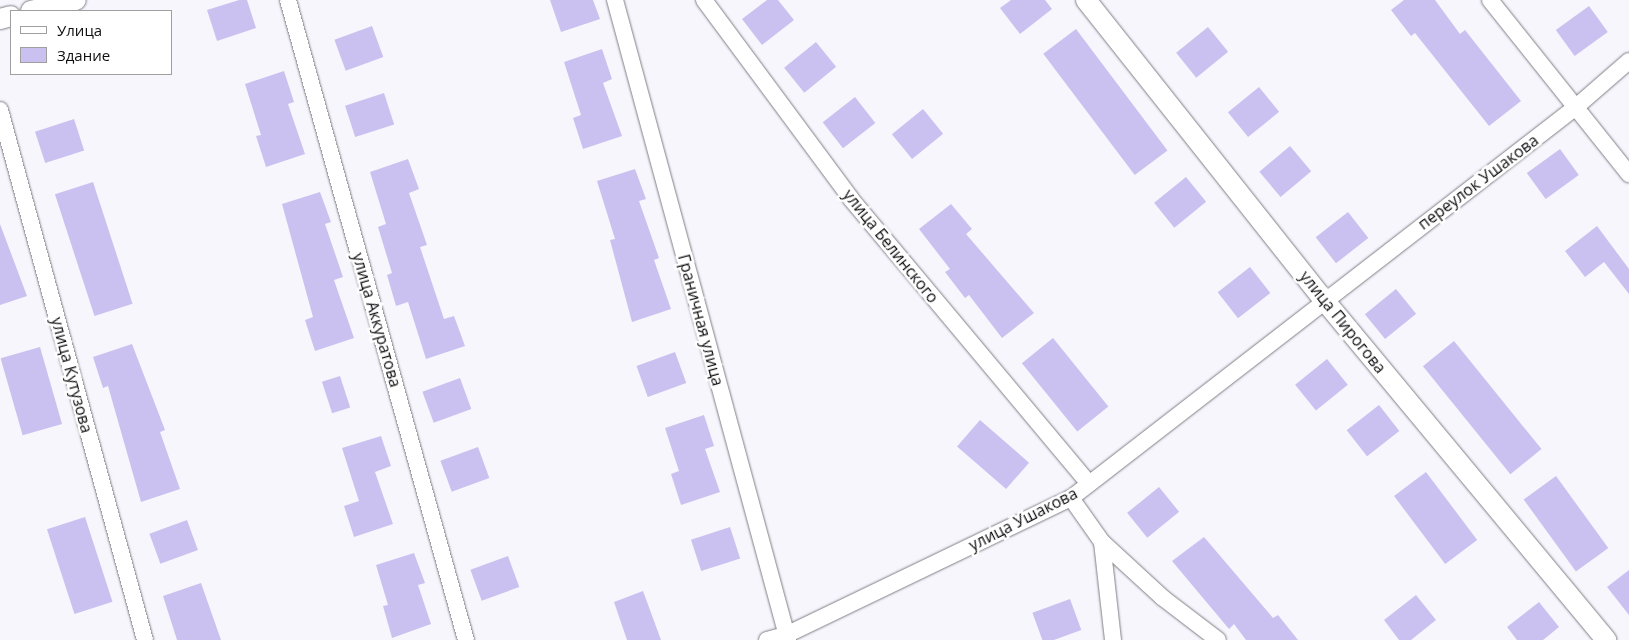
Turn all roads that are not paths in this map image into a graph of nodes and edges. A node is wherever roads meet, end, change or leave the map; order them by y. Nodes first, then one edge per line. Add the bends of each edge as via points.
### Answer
1 (76, 0) edge
2 (288, 0) edge
3 (615, 0) edge
4 (704, 0) edge
5 (1086, 0) edge
6 (1490, 0) edge
7 (35, 10) edge
8 (1629, 61) edge
9 (1576, 107) junction
10 (0, 110) edge
11 (1629, 174) edge
12 (1324, 300) junction
13 (1090, 484) junction
14 (1071, 498) junction
15 (1102, 542) junction
16 (787, 637) edge
17 (145, 640) edge
18 (466, 640) edge
19 (768, 640) edge
20 (1113, 640) edge
21 (1218, 640) edge
22 (1606, 640) edge

1 - 7 street
2 - 18 street, улица Аккуратова
3 - 16 street, Граничная улица
4 - 13 street, улица Белинского via 851,199
5 - 12 street, улица Пирогова
6 - 9 street
8 - 9 street, переулок Ушакова
9 - 11 street
9 - 12 street, переулок Ушакова
10 - 17 street, улица Кутузова
12 - 13 street, улица Ушакова
12 - 22 street, улица Пирогова
13 - 14 street, улица Ушакова
14 - 15 street
14 - 16 street, улица Ушакова
15 - 20 street
15 - 21 street via 1162,598
16 - 19 street, улица Ушакова

